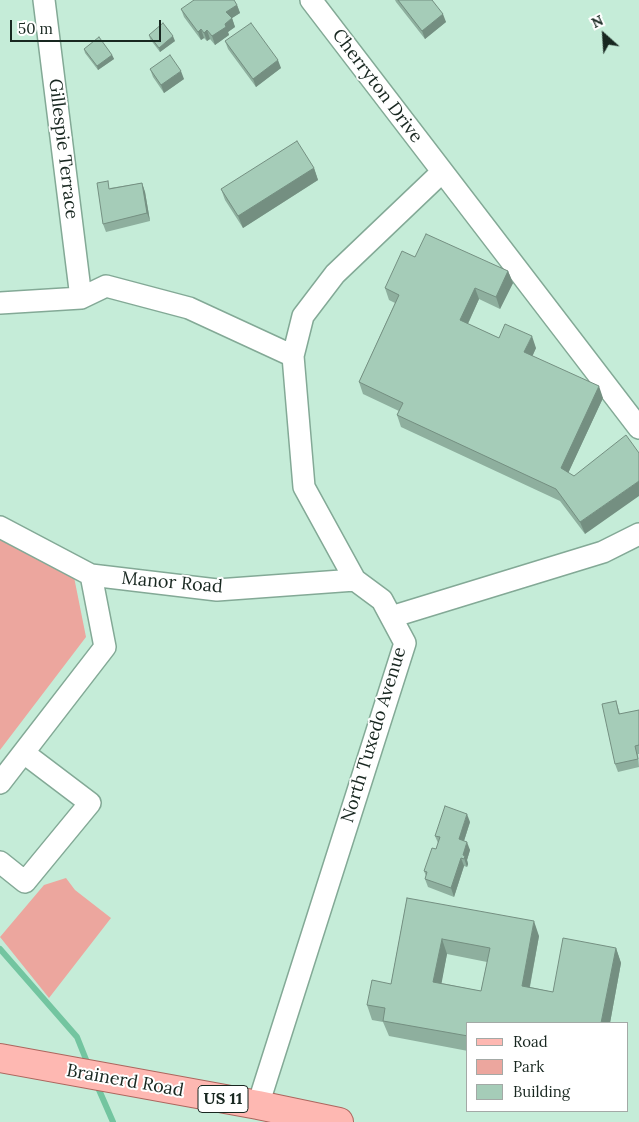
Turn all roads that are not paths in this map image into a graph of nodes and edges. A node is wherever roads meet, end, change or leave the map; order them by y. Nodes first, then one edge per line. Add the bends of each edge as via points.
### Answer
1 (44, 0) edge
2 (311, 0) edge
3 (442, 172) junction
4 (81, 298) junction
5 (0, 303) edge
6 (293, 356) junction
7 (639, 428) edge
8 (0, 527) edge
9 (639, 534) edge
10 (91, 576) junction
11 (355, 580) junction
12 (391, 617) junction
13 (24, 753) junction
14 (0, 783) edge
15 (0, 862) edge
16 (0, 1058) edge
17 (258, 1105) junction
18 (325, 1121) edge

1 - 4 street, Gillespie Terrace
2 - 3 street, Cherryton Drive
3 - 6 street, North Tuxedo Avenue via 335,274 303,316
3 - 7 street, Cherryton Drive
4 - 5 street
4 - 6 street via 106,286 124,289 189,308
6 - 11 street, North Tuxedo Avenue via 304,487
8 - 10 street, Manor Road
9 - 12 street via 603,552
10 - 11 street, Manor Road via 217,590
10 - 13 street via 105,647
11 - 12 street, North Tuxedo Avenue via 382,600
12 - 17 street, North Tuxedo Avenue via 405,643
13 - 14 street
13 - 15 street via 90,803 25,882
16 - 17 main road, Brainerd Road / US 11
17 - 18 main road, Brainerd Road / US 11

